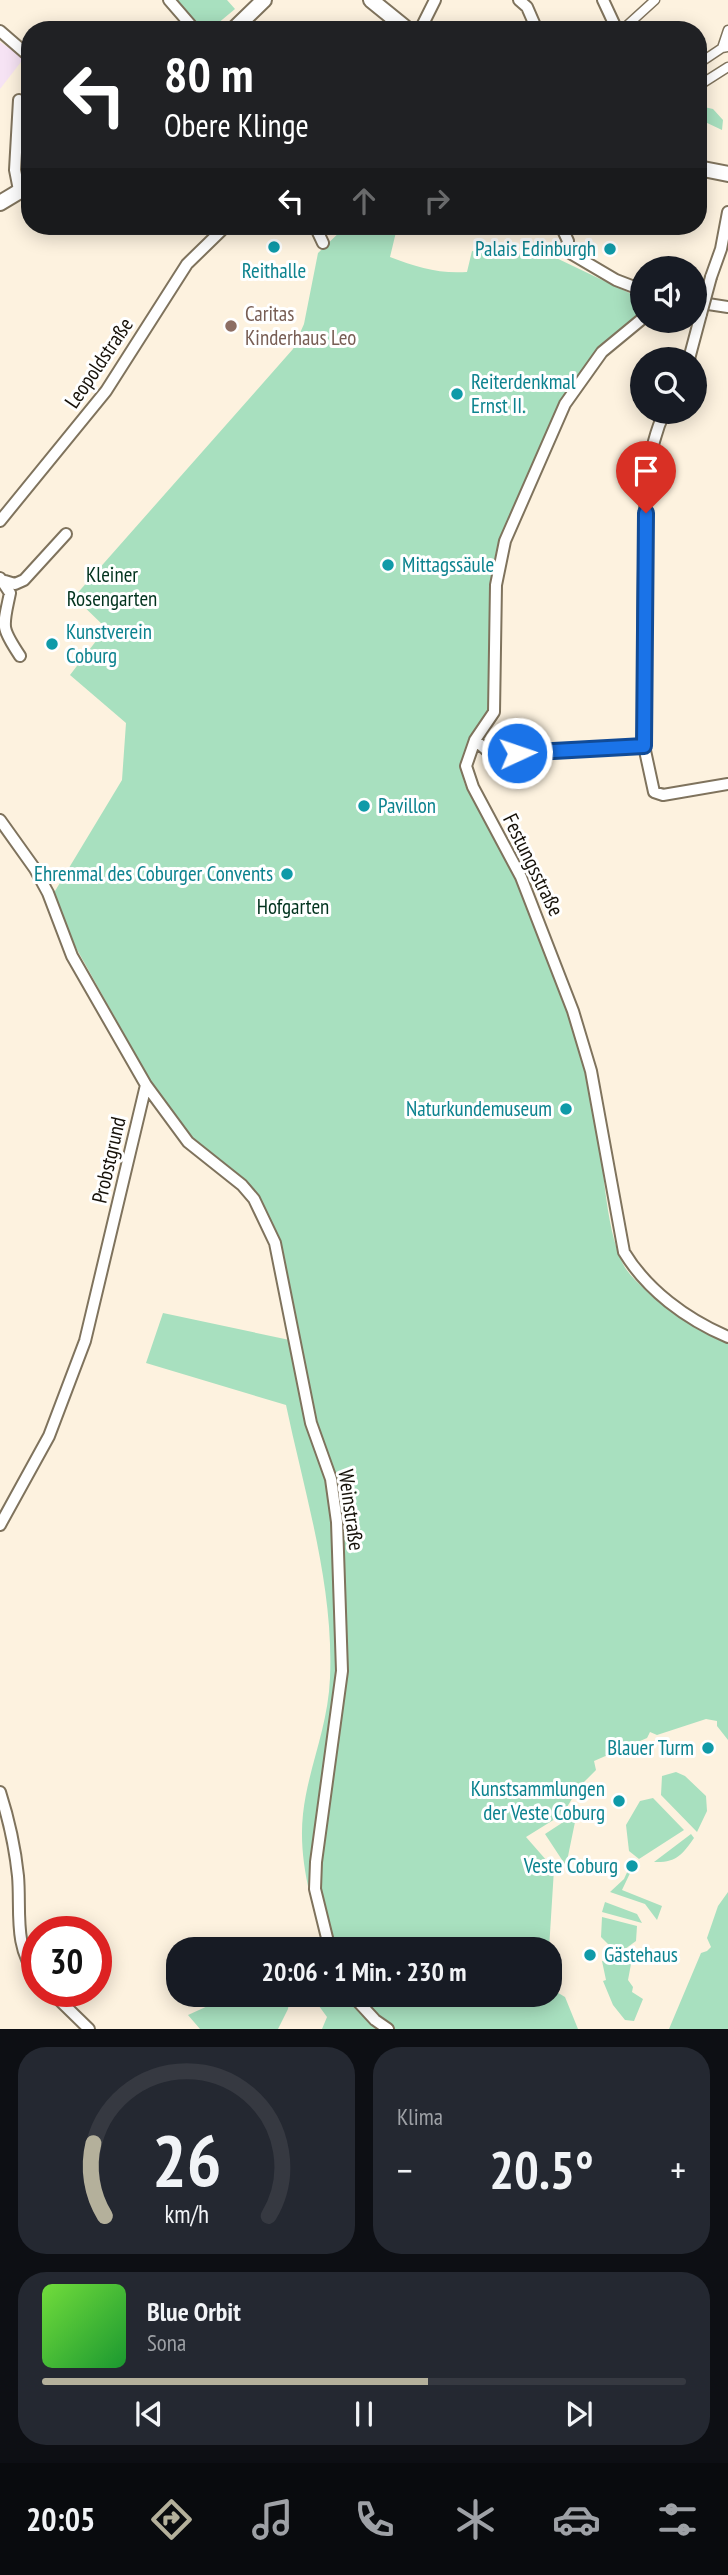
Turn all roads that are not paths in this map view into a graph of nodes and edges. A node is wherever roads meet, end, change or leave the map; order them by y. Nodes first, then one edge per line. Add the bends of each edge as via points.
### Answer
1 (169, 0) edge
2 (264, 0) edge
3 (371, 0) edge
4 (435, 0) edge
5 (538, 0) edge
6 (603, 0) edge
7 (655, 0) edge
8 (523, 4) edge
9 (187, 21) edge
10 (242, 21) edge
11 (397, 21) edge
12 (424, 21) edge
13 (532, 21) edge
14 (613, 21) edge
15 (632, 21) edge
16 (728, 30) edge
17 (0, 31) edge
18 (725, 48) edge
19 (21, 49) edge
20 (707, 59) edge
21 (728, 67) edge
22 (707, 80) edge
23 (19, 100) dead end
24 (707, 172) edge
25 (728, 174) edge
26 (21, 182) edge
27 (21, 190) edge
28 (0, 203) edge
29 (728, 212) edge
30 (217, 235) edge
31 (319, 235) edge
32 (565, 235) edge
33 (323, 243) dead end
34 (630, 285) edge
35 (707, 288) edge
36 (707, 304) edge
37 (728, 307) edge
38 (630, 329) edge
39 (660, 424) edge
40 (0, 521) edge
41 (66, 534) dead end
42 (2, 580) edge
43 (20, 656) dead end
44 (475, 740) junction
45 (644, 746) junction
46 (728, 784) edge
47 (0, 820) edge
48 (146, 1086) junction
49 (728, 1337) edge
50 (0, 1525) edge
51 (0, 1792) edge
52 (327, 1937) edge
53 (21, 1938) edge
54 (66, 2007) edge
55 (363, 2007) edge
56 (89, 2029) edge
57 (388, 2029) edge

1 - 9 street
2 - 10 street
3 - 11 street
4 - 12 street
5 - 8 street
6 - 14 street
7 - 15 street
8 - 13 street
16 - 18 street
17 - 19 street
18 - 20 street
21 - 22 street
23 - 26 street via 15,170
24 - 25 street
27 - 28 street
29 - 35 street, bridge via 722,249
30 - 40 street, Leopoldstraße via 187,264 99,401
31 - 33 street
32 - 34 street via 565,250
36 - 37 street
38 - 44 street, Festungsstraße via 602,352 565,404 505,541 496,585 494,712
39 - 45 street via 647,490
41 - 42 street via 24,580 15,584
42 - 43 street via 10,593 2,627
44 - 45 street via 491,754
44 - 49 street, Festungsstraße via 467,771 526,888 587,1058 624,1252 636,1273 653,1289
45 - 46 street via 651,788 658,794
47 - 48 street via 41,881 72,957
48 - 50 street, Probstgrund via 85,1341 49,1436
48 - 52 street, Weinstraße via 188,1142 242,1185 264,1218 284,1277 311,1423 331,1479 337,1522 342,1671 315,1889
51 - 53 street via 12,1828
54 - 56 street
55 - 57 street

